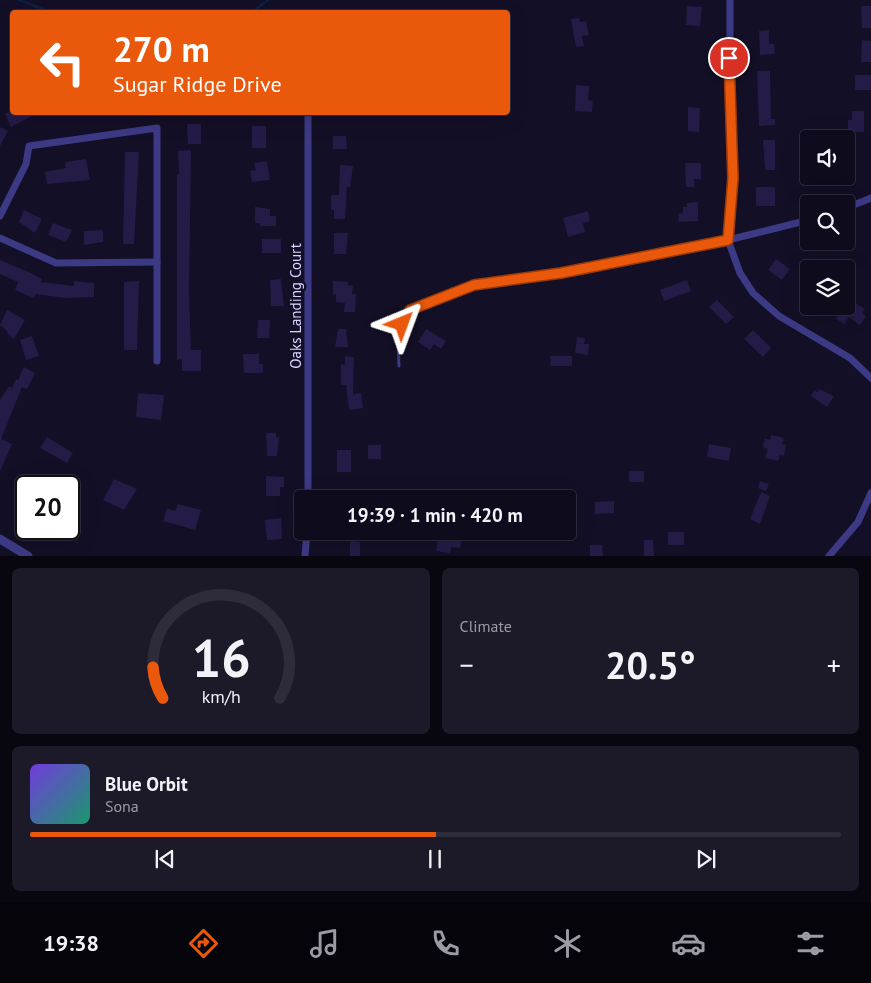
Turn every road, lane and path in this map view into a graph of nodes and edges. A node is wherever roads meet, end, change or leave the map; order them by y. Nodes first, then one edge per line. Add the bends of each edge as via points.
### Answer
1 (730, 0) edge
2 (308, 115) edge
3 (871, 198) edge
4 (855, 204) edge
5 (0, 216) edge
6 (800, 222) edge
7 (0, 238) edge
8 (728, 240) junction
9 (157, 262) junction
10 (157, 361) dead end
11 (399, 366) dead end
12 (871, 378) edge
13 (308, 490) edge
14 (871, 493) edge
15 (0, 539) edge
16 (306, 540) edge
17 (28, 556) edge
18 (305, 556) edge
19 (828, 556) edge

1 - 8 street via 730,155 733,178
2 - 13 street, Oaks Landing Court
3 - 4 street
5 - 9 street via 26,164 29,146 157,128
6 - 8 street
7 - 9 street via 56,263
8 - 11 lane via 561,273 474,285 449,294 410,310 398,341
8 - 12 street via 740,273 753,293 779,316 850,358
9 - 10 street
14 - 19 street via 858,522
15 - 17 street
16 - 18 street

